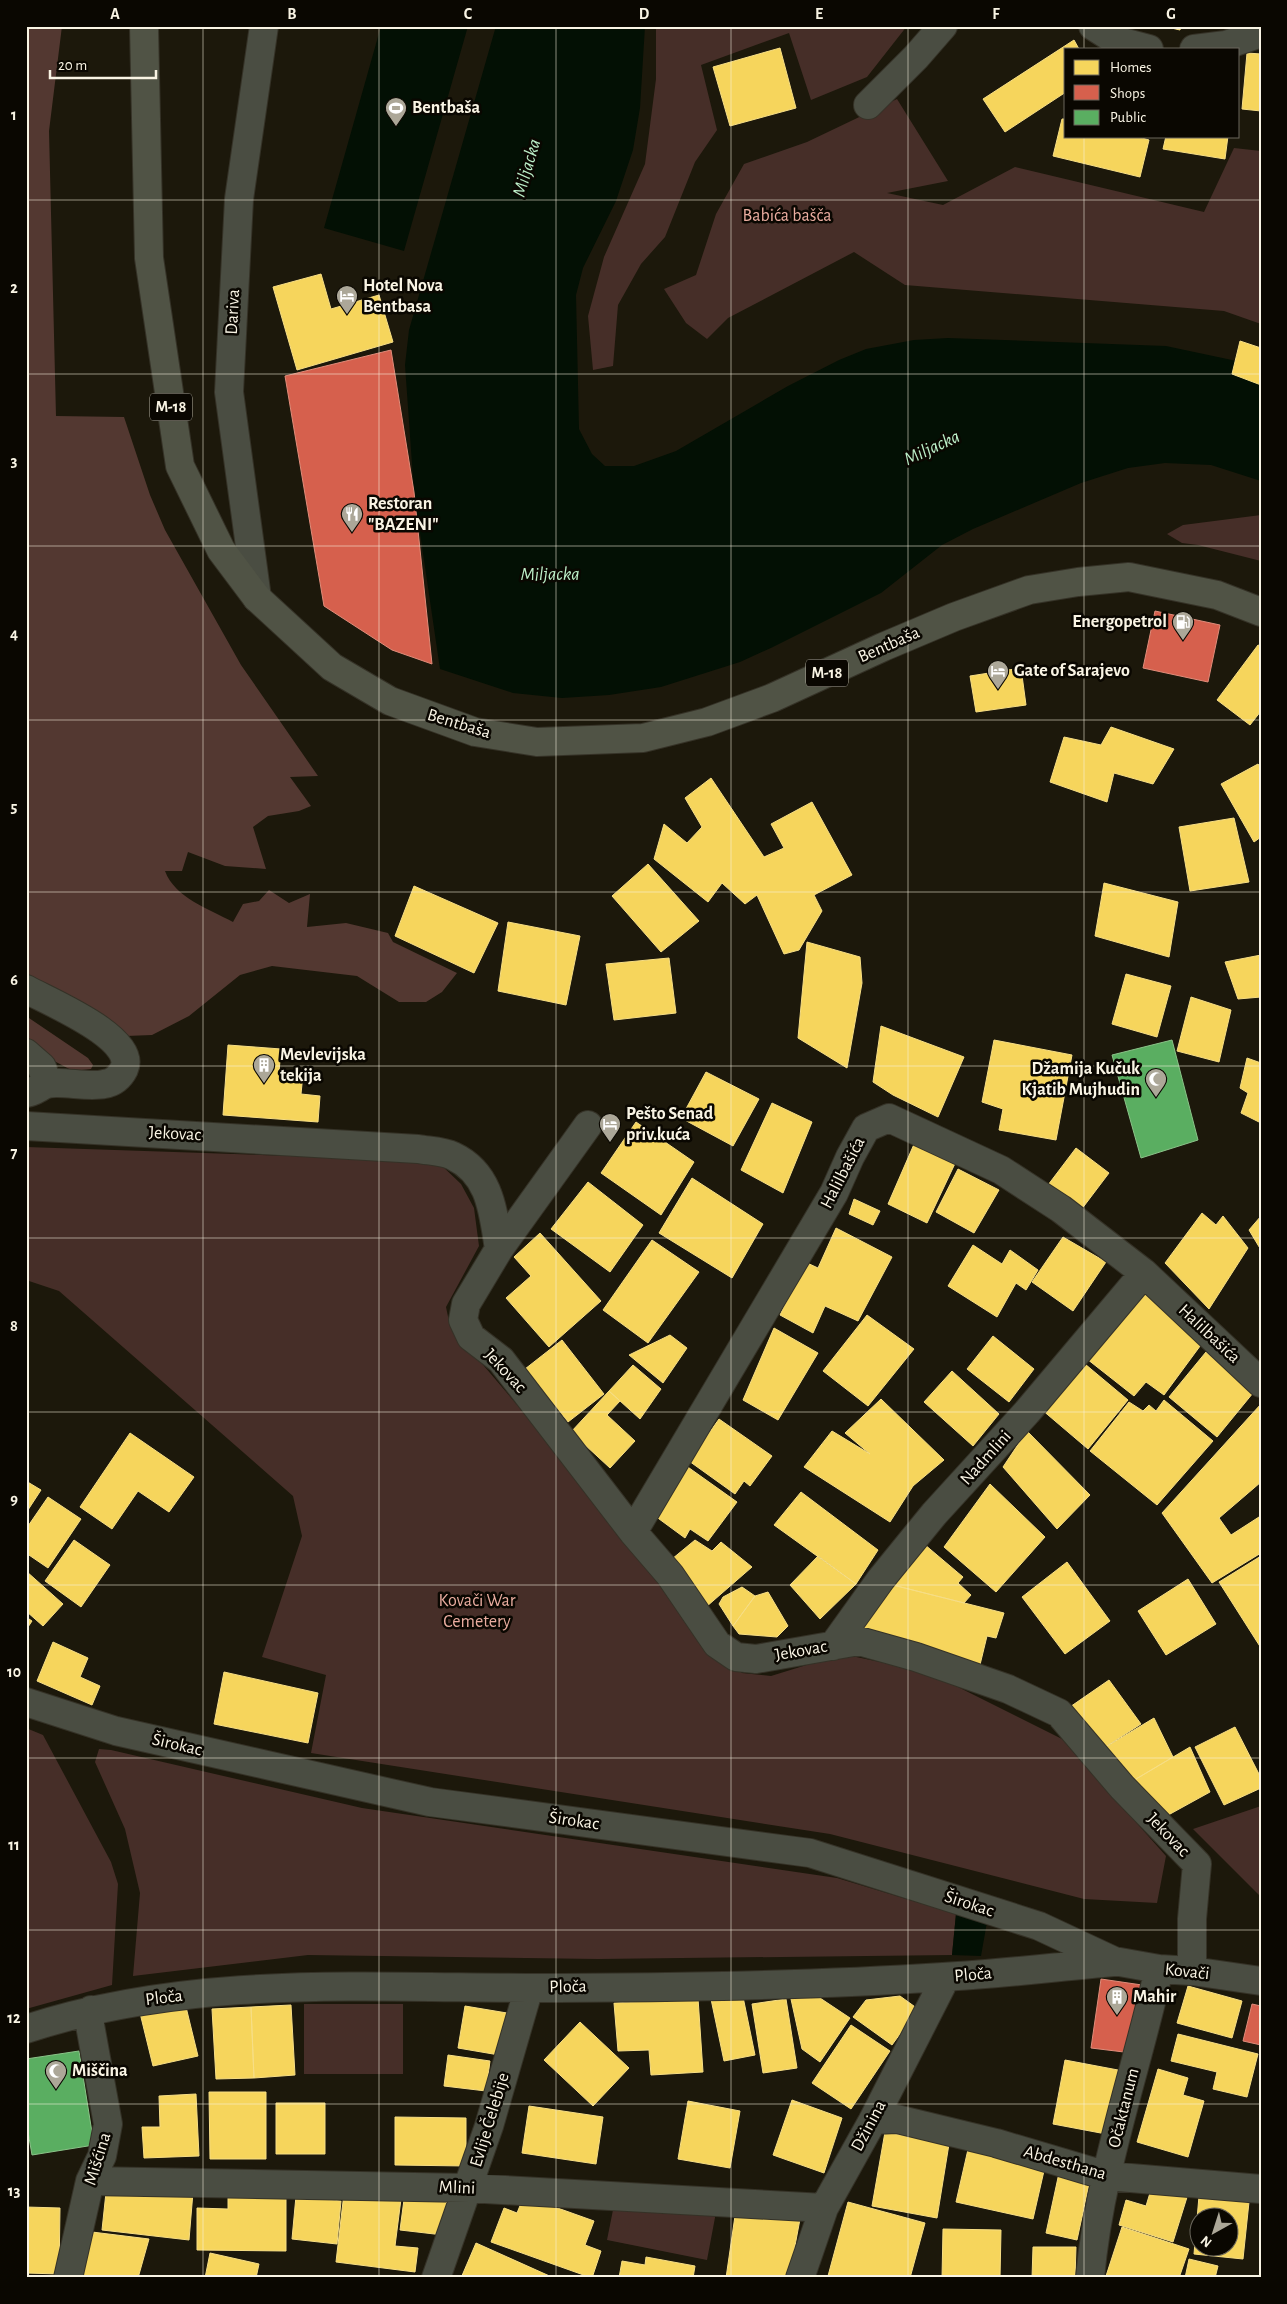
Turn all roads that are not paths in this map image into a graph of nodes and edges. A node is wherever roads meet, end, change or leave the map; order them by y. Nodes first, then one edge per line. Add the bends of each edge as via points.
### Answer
1 (144, 26) edge
2 (264, 26) edge
3 (943, 26) edge
4 (1093, 26) edge
5 (1261, 33) edge
6 (1146, 48) edge
7 (1202, 48) edge
8 (868, 105) dead end
9 (257, 598) junction
10 (1261, 612) edge
11 (26, 990) edge
12 (26, 1053) edge
13 (37, 1088) edge
14 (588, 1125) dead end
15 (26, 1126) edge
16 (499, 1249) junction
17 (1144, 1272) junction
18 (1261, 1383) edge
19 (633, 1532) junction
20 (833, 1646) junction
21 (26, 1702) edge
22 (1114, 1962) junction
23 (1158, 1969) junction
24 (1192, 1971) junction
25 (946, 1977) junction
26 (1261, 1981) edge
27 (526, 1988) junction
28 (91, 2010) junction
29 (26, 2029) edge
30 (873, 2120) junction
31 (1107, 2176) junction
32 (90, 2181) junction
33 (468, 2188) junction
34 (1261, 2189) edge
35 (824, 2208) junction
36 (68, 2278) edge
37 (436, 2278) edge
38 (800, 2278) edge
39 (1090, 2278) edge

1 - 9 main road, Bentbaša / M-18 via 149,258 180,466 221,550
2 - 9 street, Dariva via 239,199 229,392
3 - 8 street
4 - 6 street via 1115,40
5 - 7 street via 1226,45
9 - 10 main road, Bentbaša / M-18 via 332,667 390,701 475,732 537,742 644,738 707,722 772,698 936,624 1029,590 1129,577 1216,595
11 - 13 street via 107,1034 121,1047 126,1066 120,1077 105,1084
12 - 13 street via 42,1067
14 - 16 street, Jekovac
15 - 16 street, Jekovac via 418,1148 452,1155 475,1169 491,1200
16 - 19 street, Jekovac via 466,1304 463,1320 470,1336 501,1360
17 - 18 street, Halilbašića
17 - 19 street, Halilbašića via 1061,1209 1001,1170 889,1118 866,1128 834,1193
17 - 20 street, Nadmlini via 1027,1412 934,1514 881,1579
19 - 20 street, Jekovac via 670,1575 717,1644 736,1657 756,1659
20 - 24 street, Jekovac via 859,1641 885,1647 1008,1689 1059,1713 1122,1787 1197,1864
21 - 22 street, Širokac via 116,1731 430,1802 810,1853 1039,1926
22 - 23 street, Kovači
22 - 25 street, Ploča
23 - 24 street, Kovači
23 - 31 street, Očaktanum
24 - 26 street, Kovači
25 - 27 street, Ploča via 816,1984
25 - 30 street, Džinina
27 - 28 street, Ploča via 239,1989 122,2003
27 - 33 street, Evlije Čelebije via 505,2071
28 - 29 street, Ploča
28 - 32 street, Mišćina via 90,2025 108,2124 102,2156
30 - 31 street, Abdesthana via 906,2121 996,2143
30 - 35 street, Džinina
31 - 34 street, Abdesthana
31 - 39 street, Očaktanum via 1092,2249
32 - 33 street, Mlini
32 - 36 street, Mišćina
33 - 35 street, Mlini
33 - 37 street, Evlije Čelebije
35 - 38 street, Džinina

